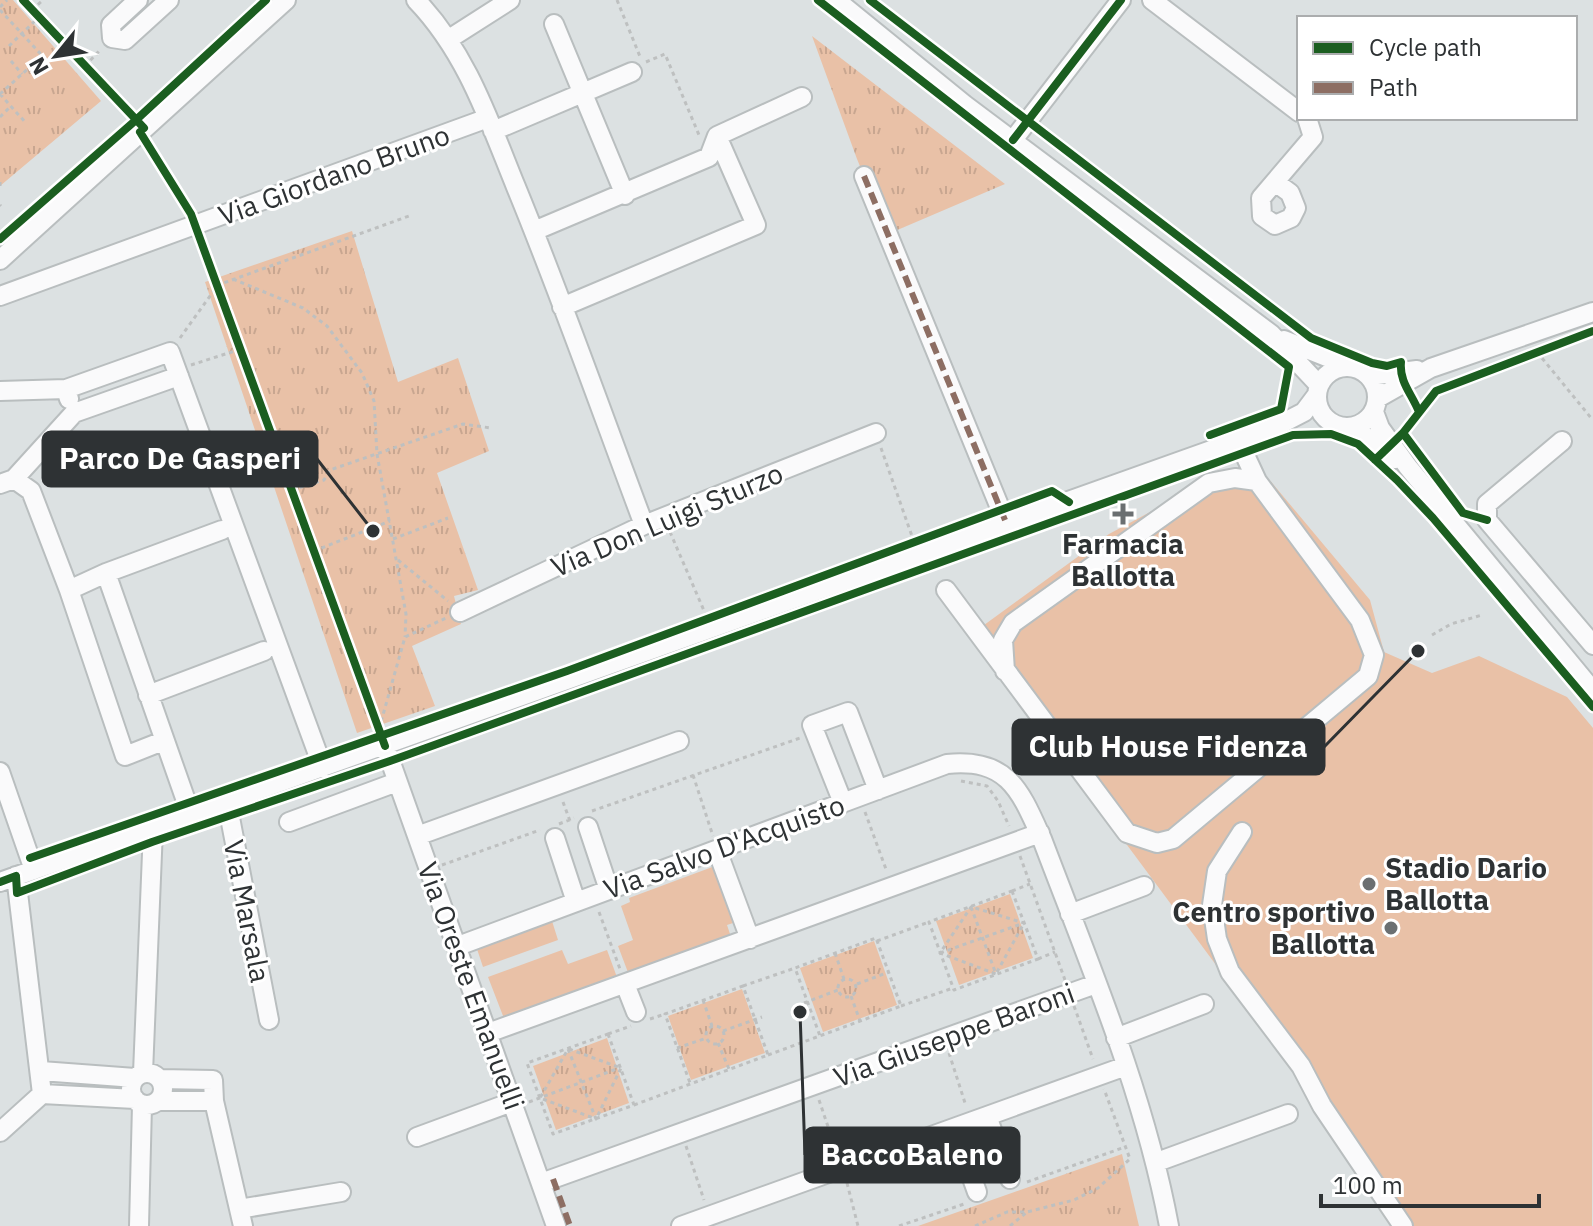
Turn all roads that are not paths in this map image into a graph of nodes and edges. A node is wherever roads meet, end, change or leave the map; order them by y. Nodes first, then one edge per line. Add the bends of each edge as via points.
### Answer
1 (138, 0) edge
2 (169, 0) edge
3 (286, 0) edge
4 (416, 0) edge
5 (510, 0) edge
6 (836, 0) edge
7 (1121, 0) edge
8 (1152, 0) edge
9 (554, 24) dead end
10 (449, 39) junction
11 (632, 72) dead end
12 (583, 94) junction
13 (802, 97) dead end
14 (1297, 110) edge
15 (1308, 120) edge
16 (491, 124) junction
17 (717, 136) junction
18 (1013, 140) junction
19 (864, 176) dead end
20 (1275, 182) dead end
21 (625, 195) junction
22 (534, 231) junction
23 (0, 260) edge
24 (0, 296) edge
25 (562, 307) junction
26 (1593, 312) edge
27 (1271, 334) junction
28 (175, 366) junction
29 (1349, 366) junction
30 (1431, 368) junction
31 (1369, 376) junction
32 (66, 389) junction
33 (1317, 390) junction
34 (0, 391) edge
35 (1376, 405) junction
36 (74, 413) junction
37 (1339, 426) junction
38 (1273, 428) junction
39 (876, 433) road end
40 (1238, 440) junction
41 (1562, 441) dead end
42 (1408, 467) junction
43 (1257, 481) junction
44 (7, 482) edge
45 (644, 525) junction
46 (1007, 525) junction
47 (222, 530) dead end
48 (106, 573) junction
49 (69, 590) junction
50 (946, 590) dead end
51 (460, 612) road end
52 (1593, 645) edge
53 (264, 651) dead end
54 (1005, 671) junction
55 (1593, 691) edge
56 (148, 695) junction
57 (382, 736) junction
58 (163, 741) junction
59 (679, 741) dead end
60 (323, 768) junction
61 (0, 772) edge
62 (397, 782) junction
63 (878, 790) junction
64 (851, 800) junction
65 (227, 802) junction
66 (191, 815) junction
67 (289, 822) dead end
68 (588, 827) dead end
69 (153, 829) junction
70 (553, 830) road end
71 (1242, 832) dead end
72 (1040, 833) junction
73 (417, 836) junction
74 (717, 850) junction
75 (17, 876) edge
76 (1144, 886) dead end
77 (602, 893) junction
78 (576, 902) junction
79 (1070, 914) junction
80 (750, 939) junction
81 (458, 946) junction
82 (625, 984) junction
83 (1096, 984) junction
84 (1204, 1004) dead end
85 (636, 1012) dead end
86 (269, 1020) dead end
87 (488, 1033) junction
88 (1116, 1038) junction
89 (1126, 1066) junction
90 (41, 1071) junction
91 (146, 1077) junction
92 (42, 1094) junction
93 (214, 1101) junction
94 (145, 1102) junction
95 (513, 1105) junction
96 (1288, 1114) dead end
97 (987, 1116) junction
98 (954, 1128) junction
99 (0, 1132) edge
100 (417, 1137) dead end
101 (1157, 1162) junction
102 (1010, 1179) dead end
103 (541, 1183) junction
104 (341, 1192) dead end
105 (977, 1192) dead end
106 (241, 1217) edge
107 (704, 1221) edge
108 (139, 1226) edge
109 (556, 1226) edge
110 (1169, 1226) edge
111 (1403, 1226) edge

1 - 2 street via 111,25 112,38 125,40
3 - 23 street
4 - 10 street
5 - 10 street
6 - 18 street
7 - 18 street
8 - 14 street
9 - 12 street
10 - 16 street
11 - 12 street, Via Giordano Bruno
12 - 16 street, Via Giordano Bruno
12 - 21 street
13 - 17 street
15 - 20 street via 1313,137
16 - 22 street
16 - 24 street, Via Giordano Bruno
17 - 21 street via 709,157
17 - 25 street via 756,225
18 - 27 street
19 - 46 street
21 - 22 street
22 - 25 street
25 - 45 street
26 - 30 street
27 - 29 street
27 - 33 street
28 - 32 street
28 - 36 street
28 - 60 street
29 - 31 street
29 - 33 street via 1331,371
30 - 31 street
30 - 35 street
31 - 35 street via 1377,390
32 - 34 street
32 - 36 street
33 - 37 street via 1320,412
33 - 38 street via 1304,412
35 - 37 street via 1362,424
35 - 42 street via 1380,428
36 - 44 street
37 - 38 street
37 - 42 street via 1366,437
38 - 40 street
39 - 45 street, Via Don Luigi Sturzo
40 - 43 street
40 - 46 street
41 - 52 street via 1487,504 1487,520
42 - 55 street
43 - 54 street via 1209,483 1013,623 1003,640
43 - 54 street via 1360,620 1374,655 1368,676 1173,839 1157,843 1127,833
44 - 49 street via 31,491
45 - 51 street, Via Don Luigi Sturzo
46 - 57 street via 921,543
47 - 48 street
48 - 49 street
48 - 56 street
49 - 58 street via 125,756
50 - 54 street
53 - 56 street
56 - 58 street
57 - 60 street
57 - 62 street, Via Oreste Emanuelli
58 - 66 street
59 - 73 street
60 - 65 street
61 - 75 street
62 - 67 street
62 - 73 street, Via Oreste Emanuelli
63 - 64 street, Via Salvo D'Acquisto
63 - 64 street via 848,712 812,725
63 - 72 street, Via Salvo D'Acquisto via 947,764 992,767 1013,783
64 - 74 street, Via Salvo D'Acquisto
65 - 66 street
65 - 86 street, Via Marsala
66 - 69 street
68 - 77 street
69 - 75 street
69 - 91 street
70 - 78 street
71 - 111 street via 1217,871 1212,905 1230,972 1301,1066
72 - 79 street
72 - 80 street
73 - 81 street, Via Oreste Emanuelli
74 - 77 street, Via Salvo D'Acquisto
74 - 80 street
75 - 90 street
76 - 79 street
77 - 78 street, Via Salvo D'Acquisto
78 - 81 street, Via Salvo D'Acquisto
79 - 83 street
80 - 82 street
81 - 87 street, Via Oreste Emanuelli
82 - 85 street
82 - 87 street
83 - 88 street
83 - 103 street, Via Giuseppe Baroni
84 - 88 street
87 - 95 street, Via Oreste Emanuelli
88 - 89 street
89 - 97 street
89 - 101 street
90 - 91 street
90 - 92 street
91 - 93 street via 213,1080
91 - 94 street via 131,1091
91 - 94 street via 163,1093
92 - 94 street
92 - 99 street
93 - 94 street
93 - 106 street
94 - 108 street
95 - 100 street
95 - 103 street, Via Oreste Emanuelli
96 - 101 street
97 - 98 street
97 - 102 street
98 - 105 street
98 - 107 street
101 - 110 street
103 - 109 street, Via Oreste Emanuelli
104 - 106 street

